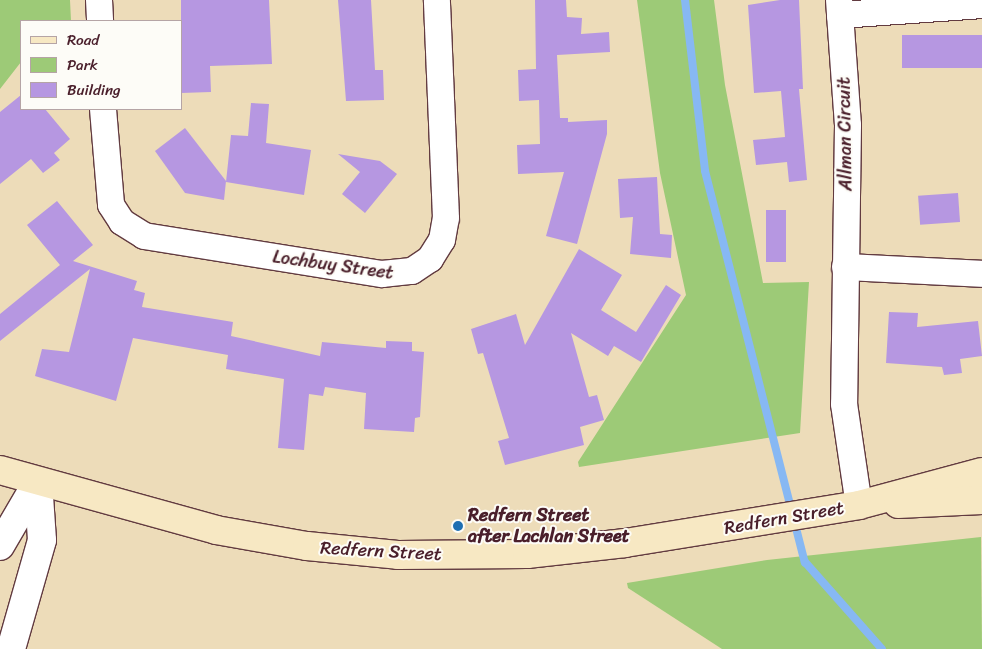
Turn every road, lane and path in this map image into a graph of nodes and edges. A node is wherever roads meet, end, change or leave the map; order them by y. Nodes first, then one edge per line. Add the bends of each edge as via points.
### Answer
1 (99, 0) edge
2 (437, 0) edge
3 (982, 5) edge
4 (840, 7) edge
5 (100, 20) edge
6 (103, 110) edge
7 (845, 267) junction
8 (982, 274) edge
9 (0, 470) edge
10 (982, 472) edge
11 (38, 480) junction
12 (982, 500) edge
13 (859, 505) junction
14 (0, 546) edge
15 (11, 649) edge

1 - 5 street
2 - 6 street, Lochbuy Street via 446,218 442,240 430,259 412,271 382,274 144,236 122,222 111,206
3 - 4 street
4 - 7 street, Allman Circuit via 848,125
7 - 8 street
7 - 13 street, Allman Circuit via 844,404
9 - 11 main road, Redfern Street
10 - 13 main road, Redfern Street
11 - 13 main road, Redfern Street via 216,530 306,546 398,555 527,554
11 - 14 street
11 - 15 street via 42,540
12 - 13 main road, Redfern Street

